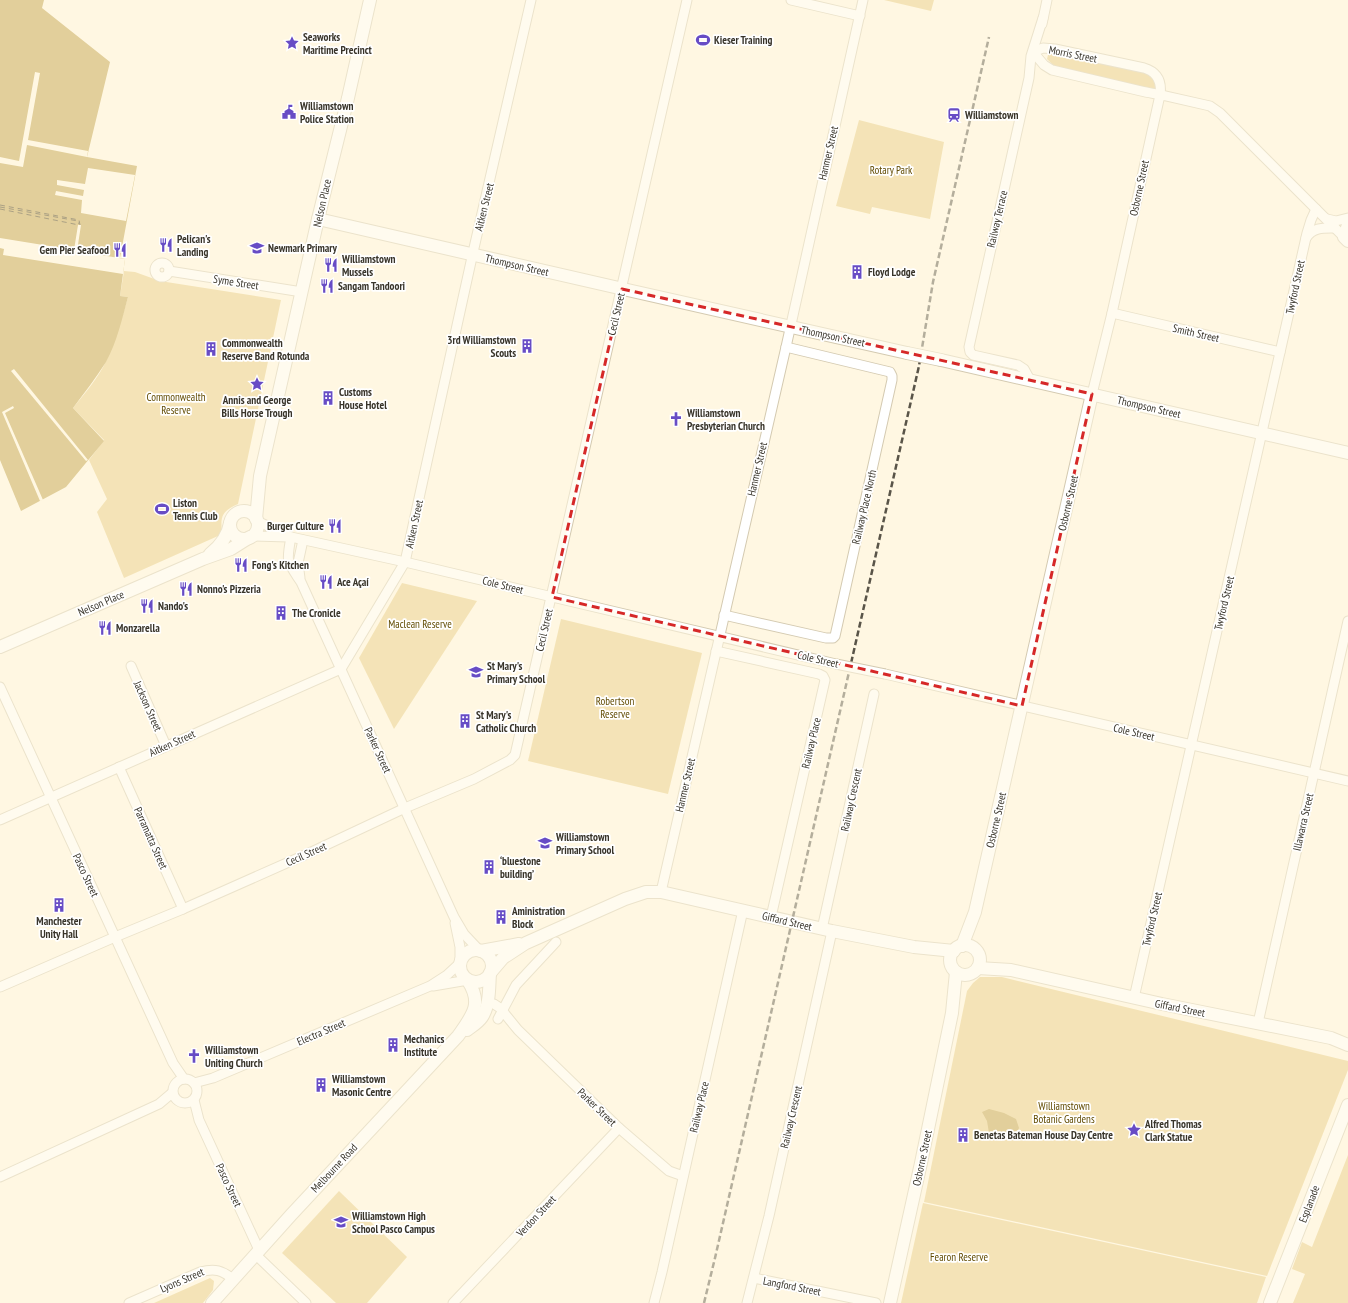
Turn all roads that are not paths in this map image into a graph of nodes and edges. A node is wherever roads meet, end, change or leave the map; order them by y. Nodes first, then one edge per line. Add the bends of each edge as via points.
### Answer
1 (370, 0) edge
2 (531, 0) edge
3 (687, 0) edge
4 (791, 0) edge
5 (863, 0) edge
6 (1047, 0) edge
7 (860, 16) junction
8 (1043, 18) junction
9 (1055, 49) junction
10 (1033, 52) junction
11 (1160, 95) junction
12 (1316, 209) junction
13 (1326, 218) junction
14 (1348, 218) edge
15 (318, 219) junction
16 (1335, 228) junction
17 (1347, 236) edge
18 (1305, 242) junction
19 (473, 255) junction
20 (169, 271) dead end
21 (622, 289) junction
22 (302, 292) junction
23 (1112, 313) junction
24 (790, 327) junction
25 (786, 347) junction
26 (1280, 352) junction
27 (1030, 380) junction
28 (1092, 394) junction
29 (1262, 433) junction
30 (1348, 453) edge
31 (260, 476) junction
32 (234, 518) junction
33 (256, 520) junction
34 (251, 537) junction
35 (290, 537) junction
36 (303, 540) junction
37 (202, 559) junction
38 (405, 562) junction
39 (301, 582) junction
40 (552, 597) junction
41 (724, 615) junction
42 (1348, 621) edge
43 (720, 636) junction
44 (0, 647) edge
45 (716, 651) junction
46 (131, 666) dead end
47 (341, 668) junction
48 (0, 687) edge
49 (874, 694) dead end
50 (1022, 706) junction
51 (1192, 745) junction
52 (166, 746) junction
53 (119, 767) junction
54 (1314, 773) junction
55 (1348, 781) edge
56 (51, 798) junction
57 (405, 808) junction
58 (0, 820) edge
59 (661, 892) junction
60 (183, 909) junction
61 (743, 910) junction
62 (454, 917) junction
63 (771, 917) junction
64 (827, 930) junction
65 (115, 937) junction
66 (556, 942) dead end
67 (526, 943) junction
68 (480, 951) junction
69 (965, 960) junction
70 (460, 962) junction
71 (490, 972) junction
72 (468, 981) junction
73 (430, 986) junction
74 (0, 987) edge
75 (1134, 998) junction
76 (487, 1002) junction
77 (479, 1010) junction
78 (502, 1010) junction
79 (498, 1019) junction
80 (1258, 1023) junction
81 (518, 1030) junction
82 (1348, 1045) edge
83 (180, 1080) junction
84 (196, 1086) junction
85 (174, 1096) junction
86 (194, 1100) junction
87 (185, 1104) junction
88 (1348, 1105) edge
89 (199, 1120) junction
90 (619, 1128) junction
91 (683, 1176) junction
92 (0, 1177) edge
93 (257, 1252) junction
94 (754, 1278) junction
95 (234, 1280) junction
96 (129, 1303) edge
97 (212, 1303) edge
98 (306, 1303) edge
99 (453, 1303) edge
100 (654, 1303) edge
101 (747, 1303) edge
102 (876, 1303) edge
103 (890, 1303) edge
104 (1270, 1303) edge

1 - 15 street, Nelson Place
2 - 19 street, Aitken Street
3 - 21 street, Cecil Street
4 - 7 street
5 - 7 street, Hanmer Street
6 - 8 street, Railway Terrace
7 - 24 street, Hanmer Street
8 - 9 street, Railway Terrace via 1040,43
8 - 10 street, Railway Terrace
9 - 10 street, Morris Street
9 - 11 street, Morris Street via 1148,69 1159,79
10 - 11 street, Morris Street via 1044,65 1054,71
10 - 27 street, Railway Terrace via 969,347 974,355 1018,365 1024,369
11 - 12 street, Morris Street via 1214,108
11 - 23 street, Osborne Street
12 - 13 street, Morris Street
12 - 18 street, Twyford Street
13 - 14 street via 1334,221
13 - 16 street, Morris Street
15 - 19 street, Thompson Street
15 - 22 street, Nelson Place
16 - 17 street, Morris Street
16 - 18 street via 1314,230
18 - 26 street, Twyford Street
19 - 21 street, Thompson Street
19 - 38 street, Aitken Street
20 - 22 street, Syme Street
21 - 24 street, Thompson Street
21 - 40 street, Cecil Street
22 - 31 street, Nelson Place
23 - 26 street, Smith Street
23 - 28 street, Osborne Street
24 - 25 street, Hanmer Street
24 - 27 street, Thompson Street, bridge
25 - 41 street, Hanmer Street
25 - 41 street, Railway Place North via 890,372 892,376 835,636 826,638
26 - 29 street, Twyford Street
27 - 28 street, Thompson Street
28 - 29 street, Thompson Street
28 - 50 street, Osborne Street
29 - 30 street, Thompson Street
29 - 51 street, Twyford Street
31 - 32 street, Nelson Place via 250,500
31 - 33 street, Nelson Place
32 - 33 street via 243,512 253,515
32 - 34 street via 231,530 236,536 242,539
32 - 37 street, Nelson Place via 219,546
33 - 34 street via 257,529
33 - 35 street, Cole Street
34 - 35 street, Cole Street
34 - 37 street, Nelson Place via 231,549
35 - 36 street, Cole Street
35 - 39 street, Parker Street via 287,558
36 - 38 street, Cole Street
36 - 39 street, Parker Street via 298,563
37 - 44 street, Nelson Place
38 - 40 street, Cole Street
38 - 47 street, Aitken Street
39 - 47 street, Parker Street
40 - 43 street, Cole Street
40 - 57 street, Cecil Street via 515,755 474,779
41 - 43 street, Hanmer Street
42 - 54 street, Illawarra Street
43 - 45 street, Hanmer Street
43 - 50 street, Cole Street, bridge
45 - 59 street, Hanmer Street
45 - 63 street, Railway Place via 819,674 826,680
46 - 52 street, Jackson Street
47 - 52 street, Aitken Street
47 - 57 street, Parker Street
48 - 56 street, Pasco Street
49 - 64 street, Railway Crescent
50 - 51 street, Cole Street
50 - 69 street, Osborne Street
51 - 54 street, Cole Street
51 - 75 street, Twyford Street
52 - 53 street, Aitken Street
53 - 56 street, Aitken Street
53 - 60 street, Parramatta Street
54 - 55 street, Cole Street
54 - 80 street, Illawarra Street
56 - 58 street, Aitken Street
56 - 65 street, Pasco Street
57 - 60 street, Cecil Street
57 - 62 street, Parker Street
59 - 61 street, Giffard Street
59 - 67 street via 646,892 625,899
60 - 65 street, Cecil Street
61 - 63 street, Giffard Street
61 - 91 street, Railway Place
62 - 68 street, Parker Street via 464,934
62 - 70 street, Parker Street
63 - 64 street, Giffard Street
64 - 69 street, Giffard Street
64 - 94 street, Railway Crescent
65 - 74 street, Cecil Street
65 - 83 street, Pasco Street
66 - 78 street via 516,985
67 - 68 street
67 - 71 street via 504,958
68 - 70 street via 469,952
68 - 71 street via 486,954 492,964
69 - 75 street, Giffard Street
69 - 103 street, Osborne Street
70 - 72 street via 460,972
70 - 73 street, Electra Street via 447,975
71 - 72 street via 482,981
71 - 76 street
72 - 73 street, Electra Street
72 - 77 street via 475,993
73 - 84 street, Electra Street
75 - 80 street, Giffard Street
76 - 77 street
76 - 78 street, Parker Street via 497,1005
77 - 79 street, Parker Street
77 - 93 street, Melbourne Road via 478,1021 458,1036
78 - 79 street
78 - 81 street, Parker Street
79 - 81 street, Parker Street
80 - 82 street, Giffard Street via 1331,1038
81 - 90 street, Parker Street
83 - 84 street via 191,1081
83 - 85 street via 173,1089
84 - 86 street
85 - 87 street
85 - 92 street
86 - 87 street
86 - 89 street, Pasco Street
87 - 89 street, Pasco Street
88 - 104 street, Esplanade
89 - 93 street, Pasco Street
90 - 91 street, Parker Street via 669,1171
90 - 99 street, Verdon Street
91 - 100 street, Railway Place
93 - 95 street, Melbourne Road
93 - 98 street, Pasco Street
94 - 101 street, Railway Crescent
94 - 102 street, Langford Street
95 - 96 street, Lyons Street via 226,1273 210,1269
95 - 97 street, Melbourne Road

